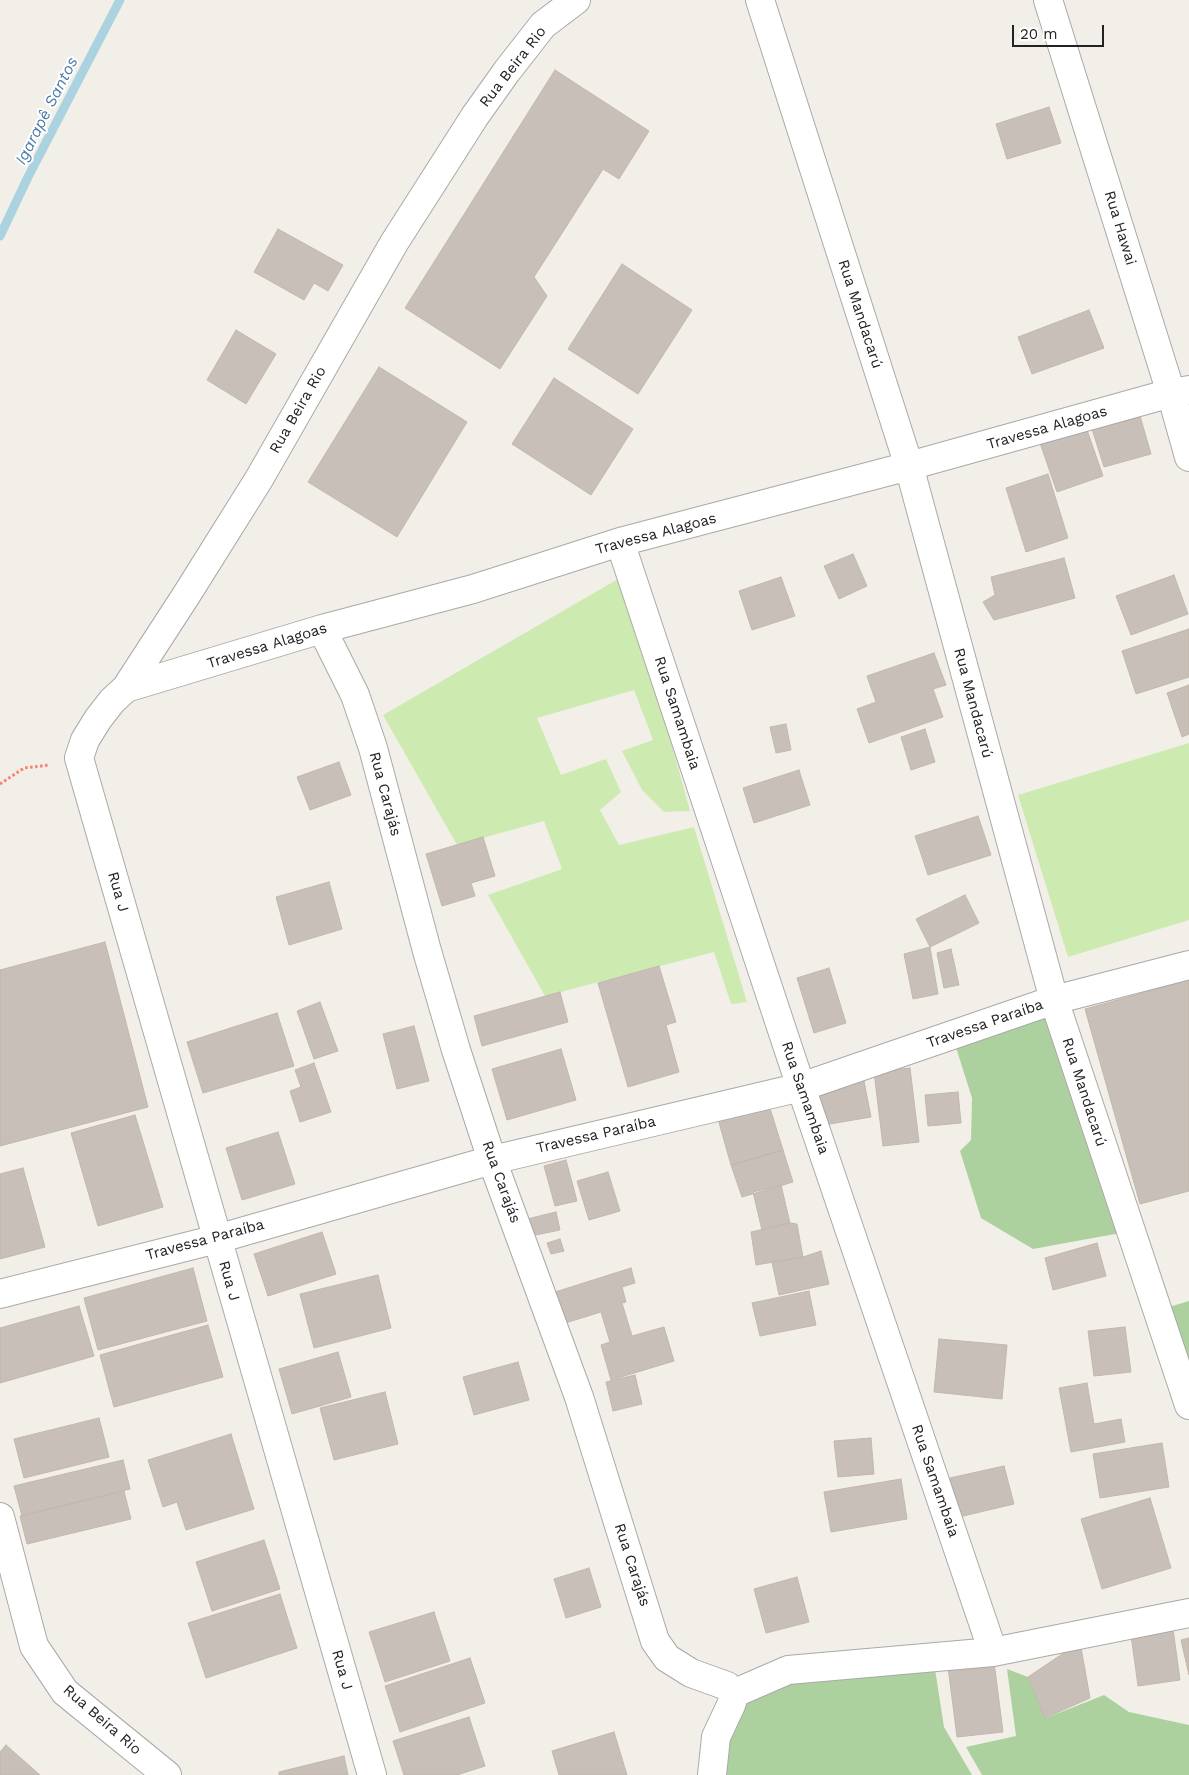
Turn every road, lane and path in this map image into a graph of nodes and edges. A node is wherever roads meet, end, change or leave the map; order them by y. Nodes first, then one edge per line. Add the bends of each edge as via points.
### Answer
1 (576, 0) edge
2 (760, 0) edge
3 (1048, 0) edge
4 (1180, 391) edge
5 (1189, 457) edge
6 (909, 466) junction
7 (620, 542) junction
8 (322, 629) junction
9 (126, 688) junction
10 (79, 758) junction
11 (0, 784) edge
12 (1189, 965) edge
13 (1054, 1000) junction
14 (801, 1087) junction
15 (492, 1160) junction
16 (217, 1239) junction
17 (0, 1294) edge
18 (1189, 1405) edge
19 (0, 1517) edge
20 (1189, 1613) edge
21 (993, 1652) junction
22 (735, 1693) junction
23 (167, 1775) edge
24 (372, 1775) edge
25 (712, 1775) edge

1 - 9 street, Rua Beira Rio via 543,25 475,116 394,242 259,479
2 - 6 street, Rua Mandacarú
3 - 4 street, Rua Hawai
4 - 5 street, Rua Hawai
4 - 6 street, Travessa Alagoas
6 - 7 street, Travessa Alagoas
6 - 13 street, Rua Mandacarú
7 - 8 street, Travessa Alagoas via 473,589
7 - 14 street, Rua Samambaia
8 - 9 street, Travessa Alagoas
8 - 15 street, Rua Carajás via 355,695 373,748 456,1050
9 - 10 street, Rua Beira Rio via 98,719
10 - 11 path via 56,765 24,768
10 - 16 street, Rua J
12 - 13 street, Travessa Paraíba
13 - 14 street, Travessa Paraíba
13 - 18 street, Rua Mandacarú
14 - 15 street, Travessa Paraíba
14 - 21 street, Rua Samambaia
15 - 16 street, Travessa Paraíba
15 - 22 street, Rua Carajás via 578,1397 655,1640 667,1658 691,1673 727,1686
16 - 17 street, Travessa Paraíba
16 - 24 street, Rua J
19 - 23 street, Rua Beira Rio via 34,1646 65,1692
20 - 21 street
21 - 22 street via 788,1670
22 - 25 street via 716,1736

